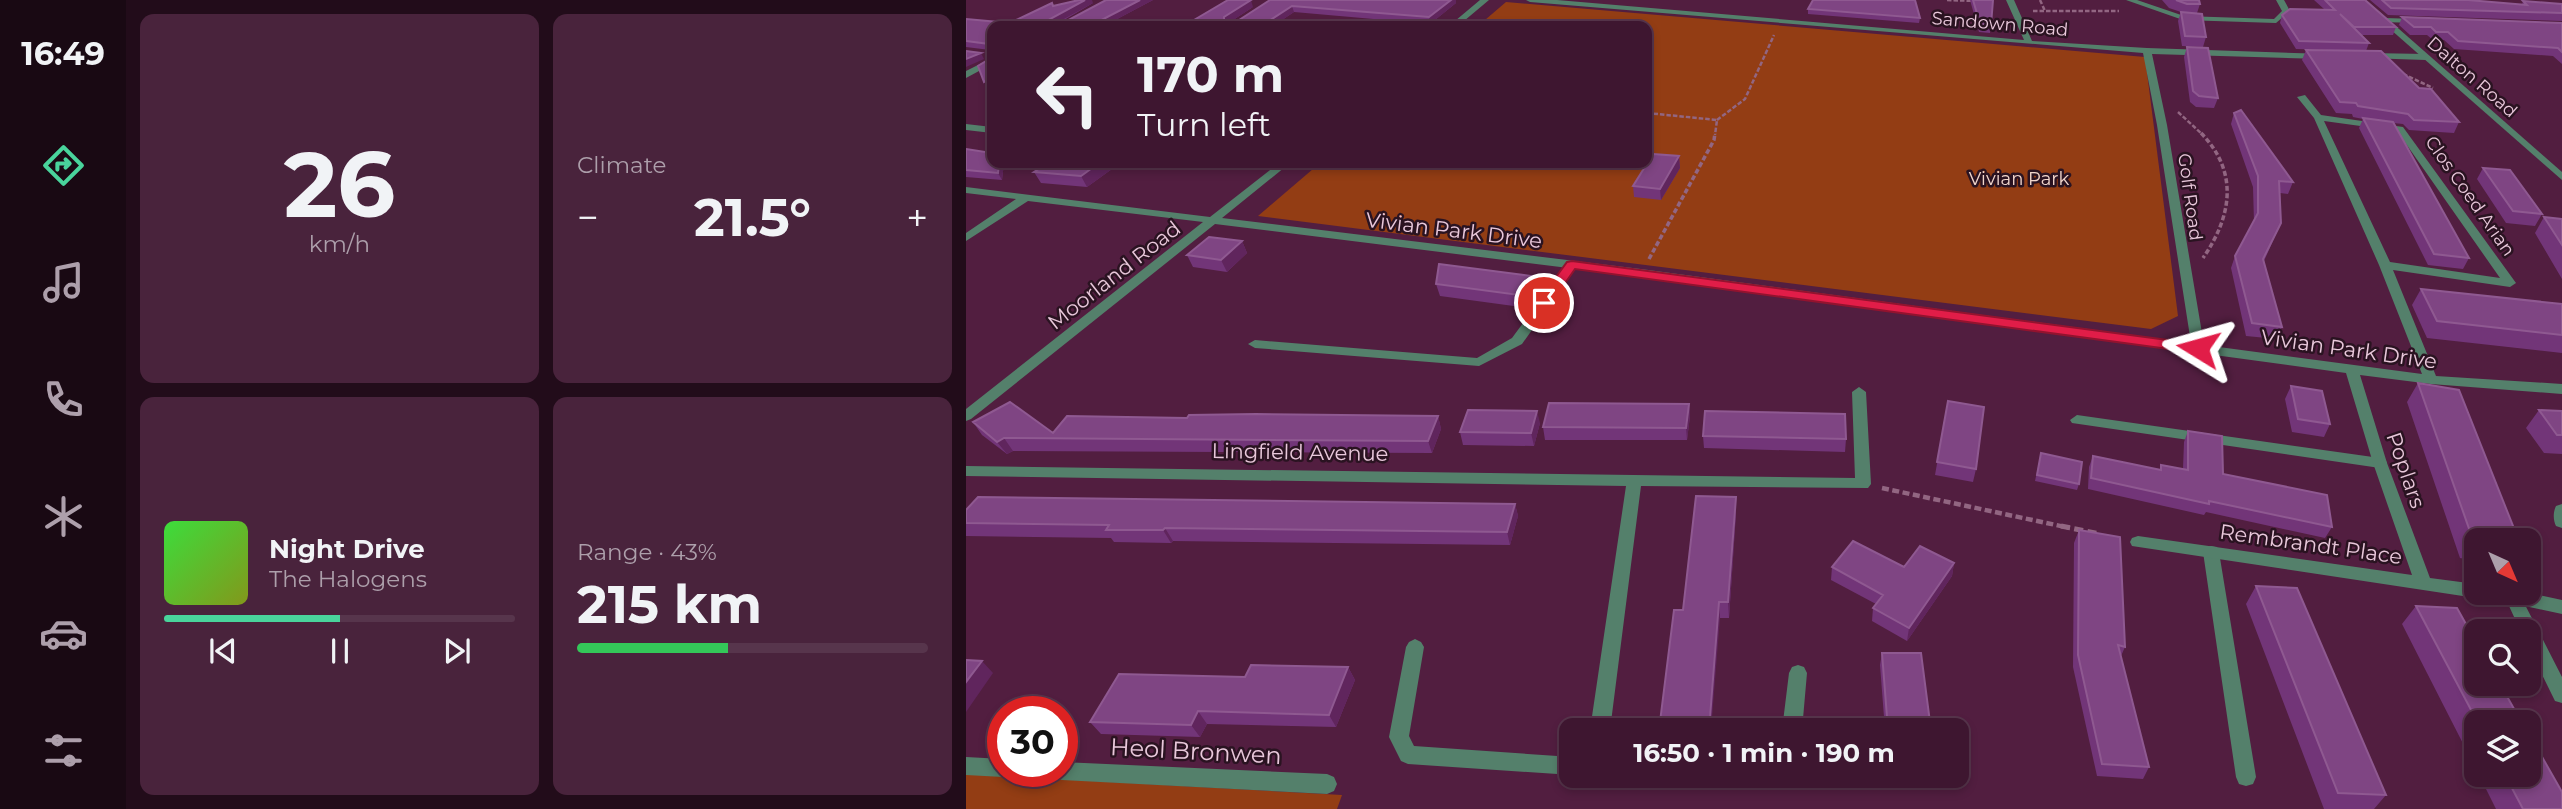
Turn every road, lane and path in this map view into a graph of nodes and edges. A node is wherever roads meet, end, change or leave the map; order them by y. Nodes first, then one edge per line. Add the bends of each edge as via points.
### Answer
1 (1485, 0) edge
2 (1530, 0) edge
3 (1947, 0) edge
4 (2040, 0) edge
5 (2130, 0) edge
6 (2280, 0) edge
7 (2361, 0) edge
8 (2011, 1) edge
9 (2151, 7) junction
10 (2015, 10) junction
11 (2045, 11) junction
12 (2384, 20) junction
13 (1459, 21) edge
14 (1780, 21) junction
15 (2425, 22) edge
16 (2029, 43) junction
17 (2147, 51) junction
18 (979, 53) edge
19 (987, 54) edge
20 (2335, 56) edge
21 (2355, 56) edge
22 (2365, 56) junction
23 (2426, 57) junction
24 (987, 64) edge
25 (966, 75) edge
26 (2302, 97) dead end
27 (2159, 101) junction
28 (2477, 102) junction
29 (1652, 114) edge
30 (2318, 117) junction
31 (1717, 120) junction
32 (966, 127) edge
33 (987, 129) edge
34 (1279, 168) edge
35 (2562, 177) edge
36 (966, 190) edge
37 (1027, 197) junction
38 (1216, 219) junction
39 (966, 238) edge
40 (2182, 263) junction
41 (1572, 265) junction
42 (2385, 265) junction
43 (1641, 274) junction
44 (1255, 344) dead end
45 (2198, 348) junction
46 (2351, 368) junction
47 (2431, 380) junction
48 (2562, 389) edge
49 (1859, 392) dead end
50 (966, 416) edge
51 (2077, 420) dead end
52 (2380, 463) junction
53 (966, 471) edge
54 (1634, 480) junction
55 (1863, 484) junction
56 (2562, 510) edge
57 (2562, 522) edge
58 (2138, 542) joint
59 (2211, 552) junction
60 (2424, 584) junction
61 (2464, 589) edge
62 (2541, 602) edge
63 (2511, 606) edge
64 (2562, 607) edge
65 (1415, 647) dead end
66 (1798, 673) dead end
67 (2562, 695) edge
68 (1602, 718) edge
69 (1793, 718) edge
70 (1559, 765) edge
71 (966, 766) edge
72 (987, 767) edge
73 (1078, 772) edge
74 (2246, 777) dead end
75 (1327, 784) dead end

1 - 13 street
2 - 14 street, Sandown Road
3 - 8 path
4 - 11 path
5 - 9 street
6 - 9 street via 2286,10 2276,21 2183,18
7 - 12 street, Dalton Road
8 - 10 street
9 - 11 path
10 - 11 path
10 - 16 street
12 - 15 street
12 - 23 street, Dalton Road
14 - 16 street, Sandown Road
14 - 31 path via 1745,99
16 - 17 street, Sandown Road
17 - 20 street, Sandown Road
17 - 27 street, Golf Road
18 - 19 street
21 - 22 street
22 - 23 street
22 - 28 path via 2454,97
23 - 28 street, Dalton Road
24 - 25 street
26 - 30 street
27 - 40 street, Golf Road
27 - 40 path via 2205,135 2226,172 2225,212 2212,247 2202,260
28 - 35 street, Dalton Road
29 - 31 path
30 - 42 street
30 - 42 street, Clos Coed Arian via 2400,129 2510,283
31 - 43 path via 1714,140
32 - 33 street
34 - 38 street, Moorland Road
36 - 37 street, Vivian Park Drive
37 - 38 street, Vivian Park Drive
37 - 39 street
38 - 41 street, Vivian Park Drive
38 - 50 street, Moorland Road
40 - 45 street, Golf Road
41 - 43 street, Vivian Park Drive
41 - 44 street via 1517,341 1479,362
42 - 47 street
43 - 45 street, Vivian Park Drive
45 - 46 street, Vivian Park Drive
46 - 47 street, Vivian Park Drive
46 - 52 street, Poplars
47 - 48 street, Vivian Park Drive
49 - 55 street
51 - 52 street
52 - 60 street, Poplars
53 - 54 street, Lingfield Avenue
54 - 55 street, Lingfield Avenue
54 - 68 street
55 - 58 path
56 - 57 street
58 - 59 street, Rembrandt Place
59 - 60 street, Rembrandt Place
59 - 74 street
60 - 61 street, Rembrandt Place
62 - 64 street
63 - 67 street
65 - 70 street via 1399,737 1408,755
66 - 69 street
71 - 72 street
73 - 75 street, Heol Bronwen

